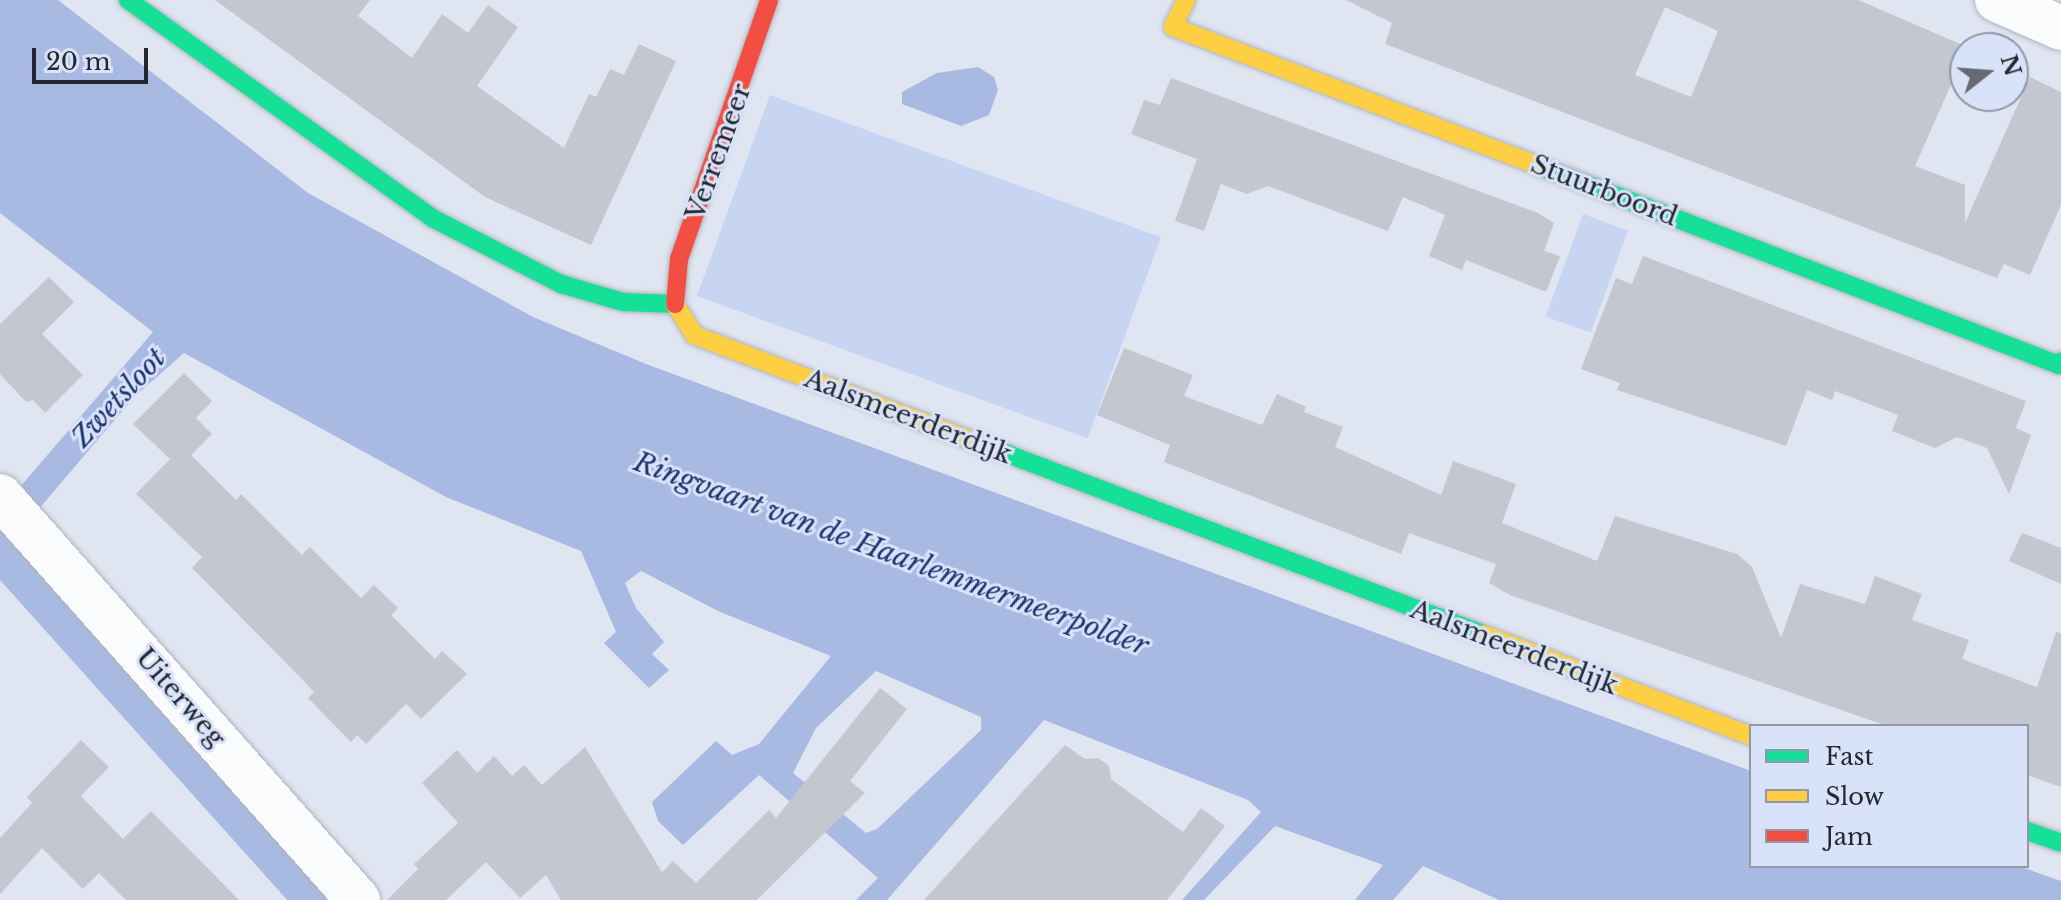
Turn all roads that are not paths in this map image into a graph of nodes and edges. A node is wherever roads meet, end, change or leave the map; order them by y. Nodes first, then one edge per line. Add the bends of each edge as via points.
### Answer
1 (128, 0) edge
2 (769, 0) edge
3 (1186, 0) edge
4 (1997, 0) edge
5 (2061, 28) edge
6 (675, 304) junction
7 (2061, 361) edge
8 (11, 508) edge
9 (1749, 735) edge
10 (2029, 832) edge
11 (2061, 843) edge
12 (358, 900) edge

1 - 6 street via 432,218 561,284 623,302
2 - 6 street, Verremeer via 679,259
3 - 7 street, Stuurboord via 1173,27 2059,365
4 - 5 street
6 - 9 street, Aalsmeerderdijk via 694,335
8 - 12 street, Uiterweg
10 - 11 street

